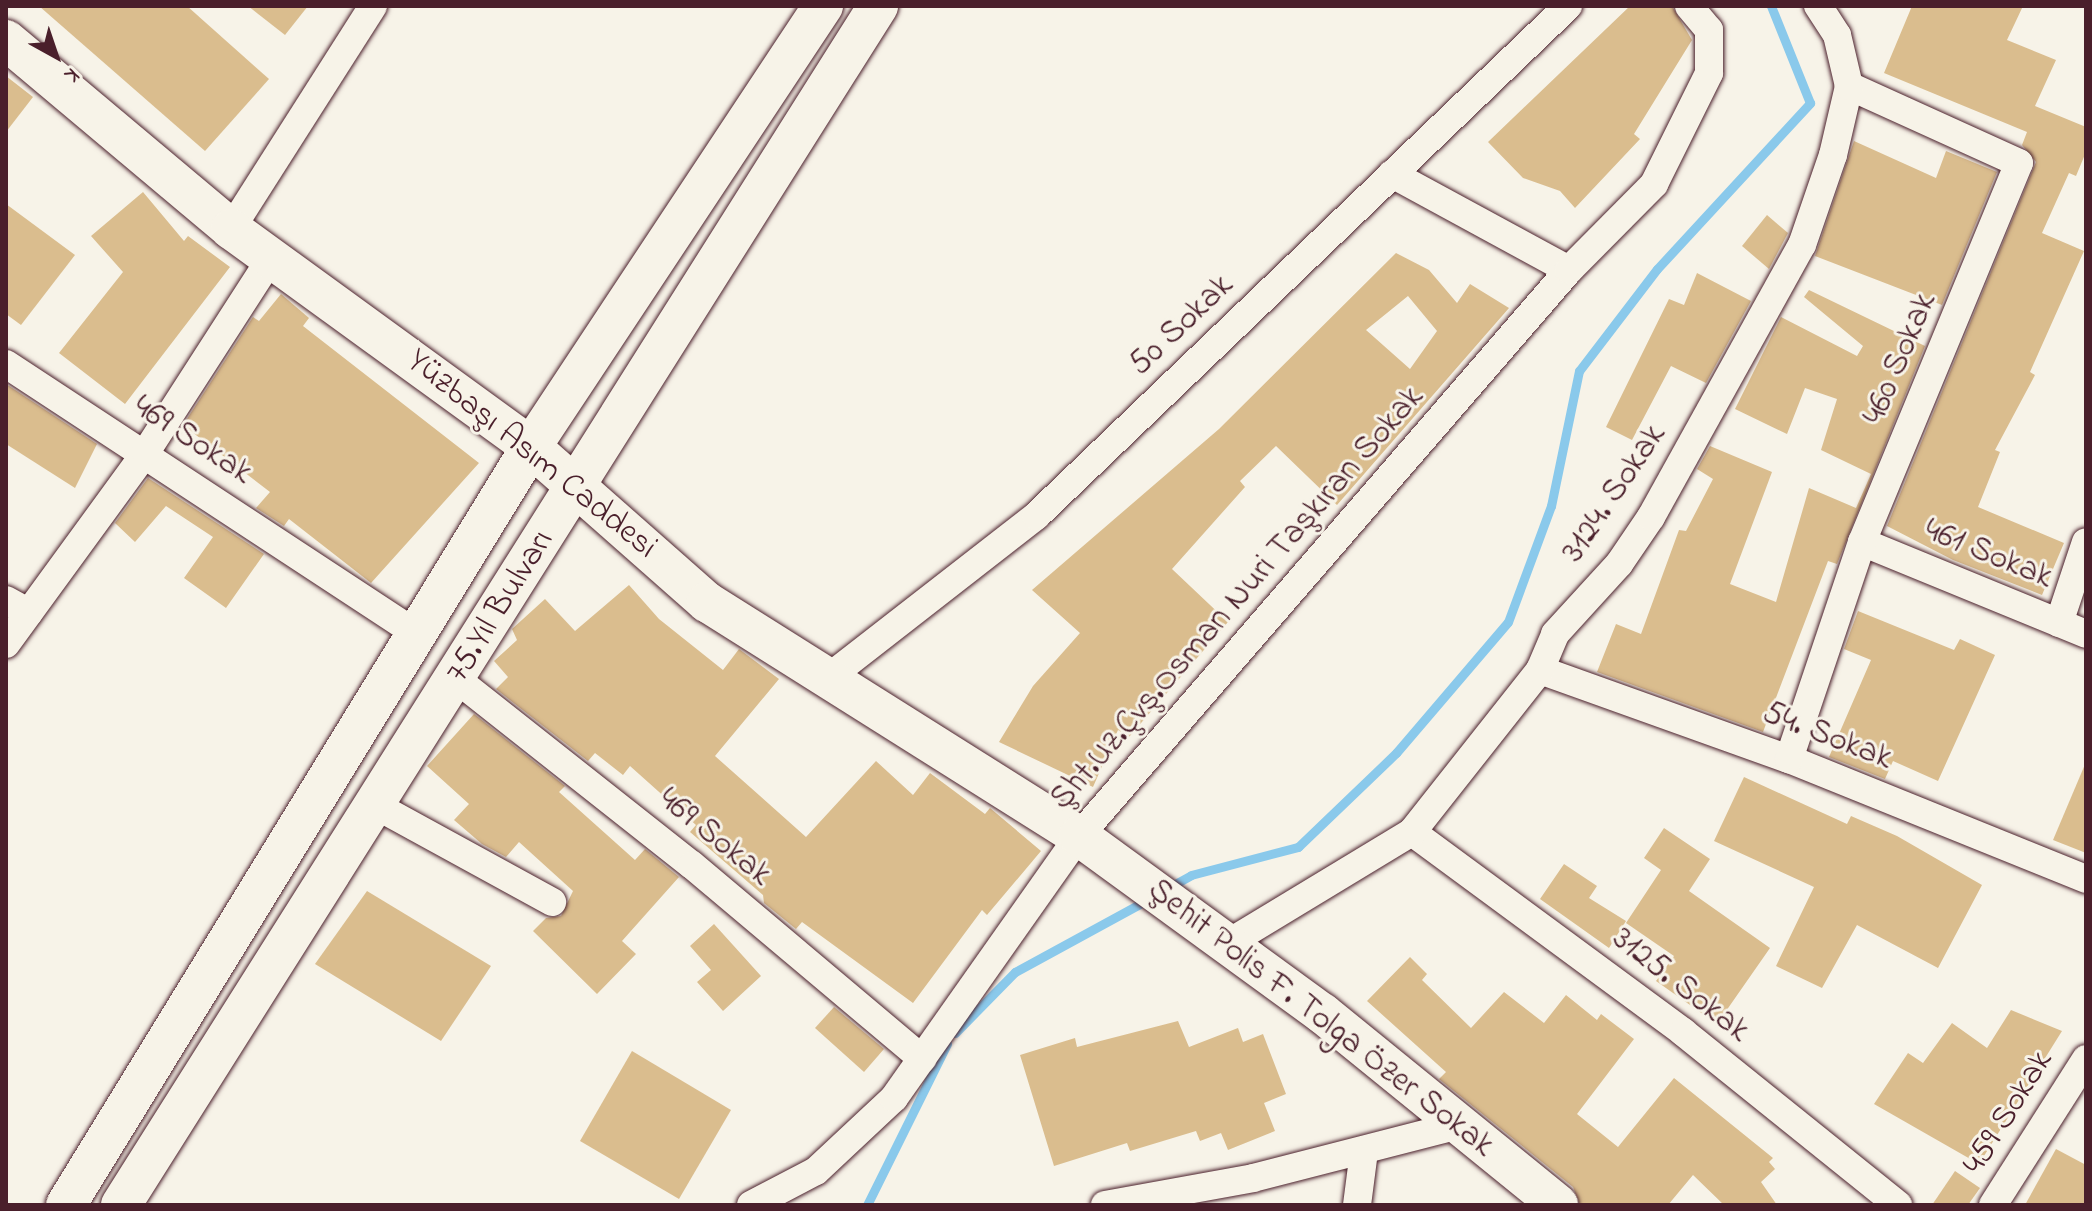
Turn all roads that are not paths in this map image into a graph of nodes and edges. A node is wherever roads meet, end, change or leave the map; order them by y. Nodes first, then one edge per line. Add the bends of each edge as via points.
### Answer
1 (373, 6) edge
2 (823, 6) edge
3 (878, 6) edge
4 (1568, 6) edge
5 (1689, 6) edge
6 (1818, 6) edge
7 (6, 40) edge
8 (1849, 86) junction
9 (1392, 174) junction
10 (231, 229) junction
11 (273, 255) junction
12 (1569, 270) junction
13 (6, 364) edge
14 (531, 447) junction
15 (146, 452) junction
16 (579, 485) junction
17 (1862, 542) junction
18 (2086, 542) edge
19 (17, 606) edge
20 (2059, 623) junction
21 (417, 634) junction
22 (2086, 634) edge
23 (6, 644) edge
24 (1540, 670) junction
25 (455, 678) junction
26 (828, 678) junction
27 (1789, 759) junction
28 (375, 805) junction
29 (1412, 832) junction
30 (1094, 847) junction
31 (2086, 879) edge
32 (552, 902) dead end
33 (1214, 934) junction
34 (922, 1059) junction
35 (2086, 1059) edge
36 (1459, 1125) junction
37 (1364, 1151) junction
38 (66, 1205) edge
39 (121, 1205) edge
40 (751, 1205) edge
41 (1105, 1205) edge
42 (1357, 1205) edge
43 (1558, 1205) edge
44 (1898, 1205) edge
45 (1993, 1205) edge

1 - 10 street
2 - 14 main road, 75.Yıl Bulvarı
3 - 16 main road, 75.Yıl Bulvarı
4 - 9 street, 50 Sokak
5 - 12 street, Şht.Uz.Çvş.Osman Nuri Taşkıran Sokak via 1709,30 1709,73 1654,184
6 - 8 street, 3124. Sokak via 1837,35
7 - 10 main road, Yüzbaşı Asım Caddesi
8 - 17 street, 460 Sokak via 2019,163
8 - 24 street, 3124. Sokak via 1802,245 1651,517 1619,564 1555,634
9 - 12 street
9 - 26 street, 50 Sokak via 1036,516
10 - 11 main road, Yüzbaşı Asım Caddesi
11 - 14 main road, Yüzbaşı Asım Caddesi
11 - 15 street
12 - 30 street, Şht.Uz.Çvş.Osman Nuri Taşkıran Sokak
13 - 15 street, 469 Sokak
14 - 16 main road, Yüzbaşı Asım Caddesi
14 - 21 main road, 75.Yıl Bulvarı
15 - 19 street
15 - 21 street, 469 Sokak
16 - 25 main road, 75.Yıl Bulvarı
16 - 26 main road, Yüzbaşı Asım Caddesi via 707,602
17 - 20 street, 461 Sokak
17 - 27 street, 460 Sokak
18 - 20 street
19 - 23 street
20 - 22 street, 461 Sokak
21 - 38 main road, 75.Yıl Bulvarı
24 - 27 street, 54. Sokak
24 - 29 street, 3124. Sokak
25 - 28 main road, 75.Yıl Bulvarı
25 - 34 street, 469 Sokak via 692,865
26 - 30 main road, Yüzbaşı Asım Caddesi
27 - 31 street, 54. Sokak
28 - 32 street
28 - 39 main road, 75.Yıl Bulvarı
29 - 33 street, 3124. Sokak
29 - 44 street, 3125. Sokak via 1683,1032
30 - 33 main road, Şehit Polis F. Tolga Özer Sokak
30 - 34 street, Şht.Uz.Çvş.Osman Nuri Taşkıran Sokak
33 - 36 main road, Şehit Polis F. Tolga Özer Sokak
34 - 40 street, Şht.Uz.Çvş.Osman Nuri Taşkıran Sokak via 852,1141 816,1171
35 - 45 street, 459 Sokak
36 - 37 street
36 - 43 main road, Şehit Polis F. Tolga Özer Sokak
37 - 41 street
37 - 42 street

